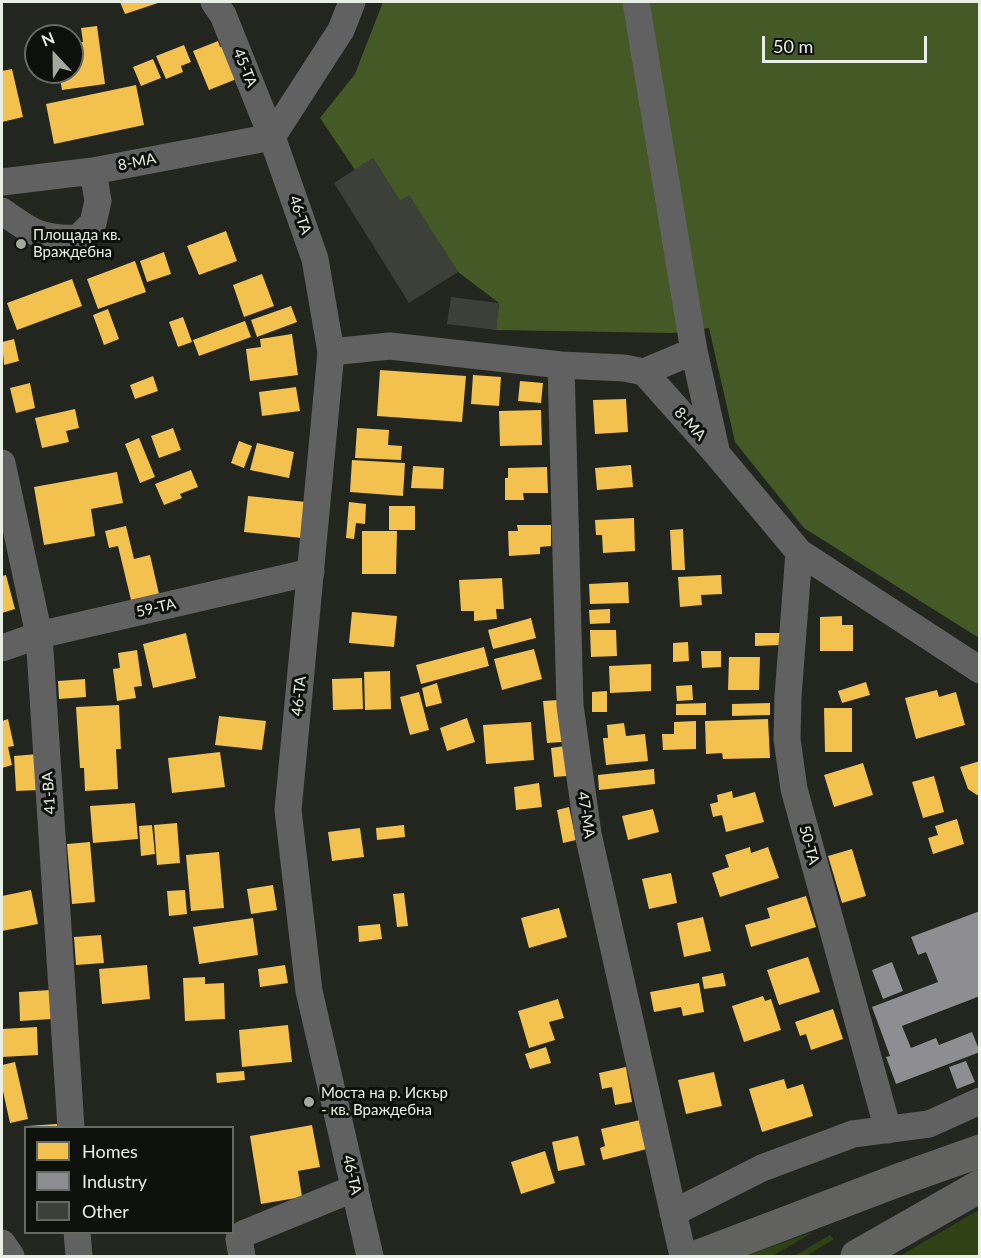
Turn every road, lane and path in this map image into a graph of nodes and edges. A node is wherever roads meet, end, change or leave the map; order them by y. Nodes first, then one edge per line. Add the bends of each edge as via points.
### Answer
1 (214, 2) edge
2 (352, 2) edge
3 (636, 2) edge
4 (272, 137) junction
5 (93, 171) junction
6 (4, 197) edge
7 (694, 351) junction
8 (331, 352) junction
9 (561, 365) junction
10 (644, 372) junction
11 (717, 454) junction
12 (2, 463) edge
13 (799, 552) junction
14 (311, 573) junction
15 (39, 634) junction
16 (2, 648) edge
17 (980, 670) edge
18 (980, 1101) edge
19 (71, 1126) edge
20 (888, 1130) junction
21 (980, 1151) edge
22 (980, 1186) edge
23 (355, 1188) junction
24 (673, 1213) junction
25 (78, 1234) edge
26 (2, 1244) edge
27 (11, 1257) edge
28 (79, 1257) edge
29 (242, 1257) edge
30 (370, 1257) edge
31 (683, 1257) edge
32 (699, 1257) edge
33 (857, 1257) edge

1 - 4 street, 45-ТА via 224,15
2 - 4 street via 341,30
3 - 7 street
4 - 5 street, 8-МА
4 - 8 street, 46-ТА via 315,259
5 - 6 street, 8-МА
5 - 6 street via 98,201 93,223 78,238 55,239 35,233
7 - 10 street
7 - 11 street
8 - 9 street via 390,346
8 - 14 street, 46-ТА
9 - 10 street
9 - 24 street, 47-МА via 570,706 588,834
10 - 11 street, 8-МА
11 - 13 street, 8-МА
12 - 15 street, 41-ВА
13 - 17 street, 8-МА
13 - 20 street, 50-ТА via 787,739 794,789
14 - 15 street, 59-ТА
14 - 23 street, 46-ТА via 288,810 309,991
15 - 16 street, 59-ТА
15 - 19 street, 41-ВА
18 - 20 street via 929,1124
20 - 24 street via 853,1134 762,1168
21 - 32 main road
22 - 33 main road
23 - 29 street via 243,1234 239,1239
23 - 30 street, 46-ТА
24 - 31 street, 47-МА
25 - 28 street
26 - 27 street

